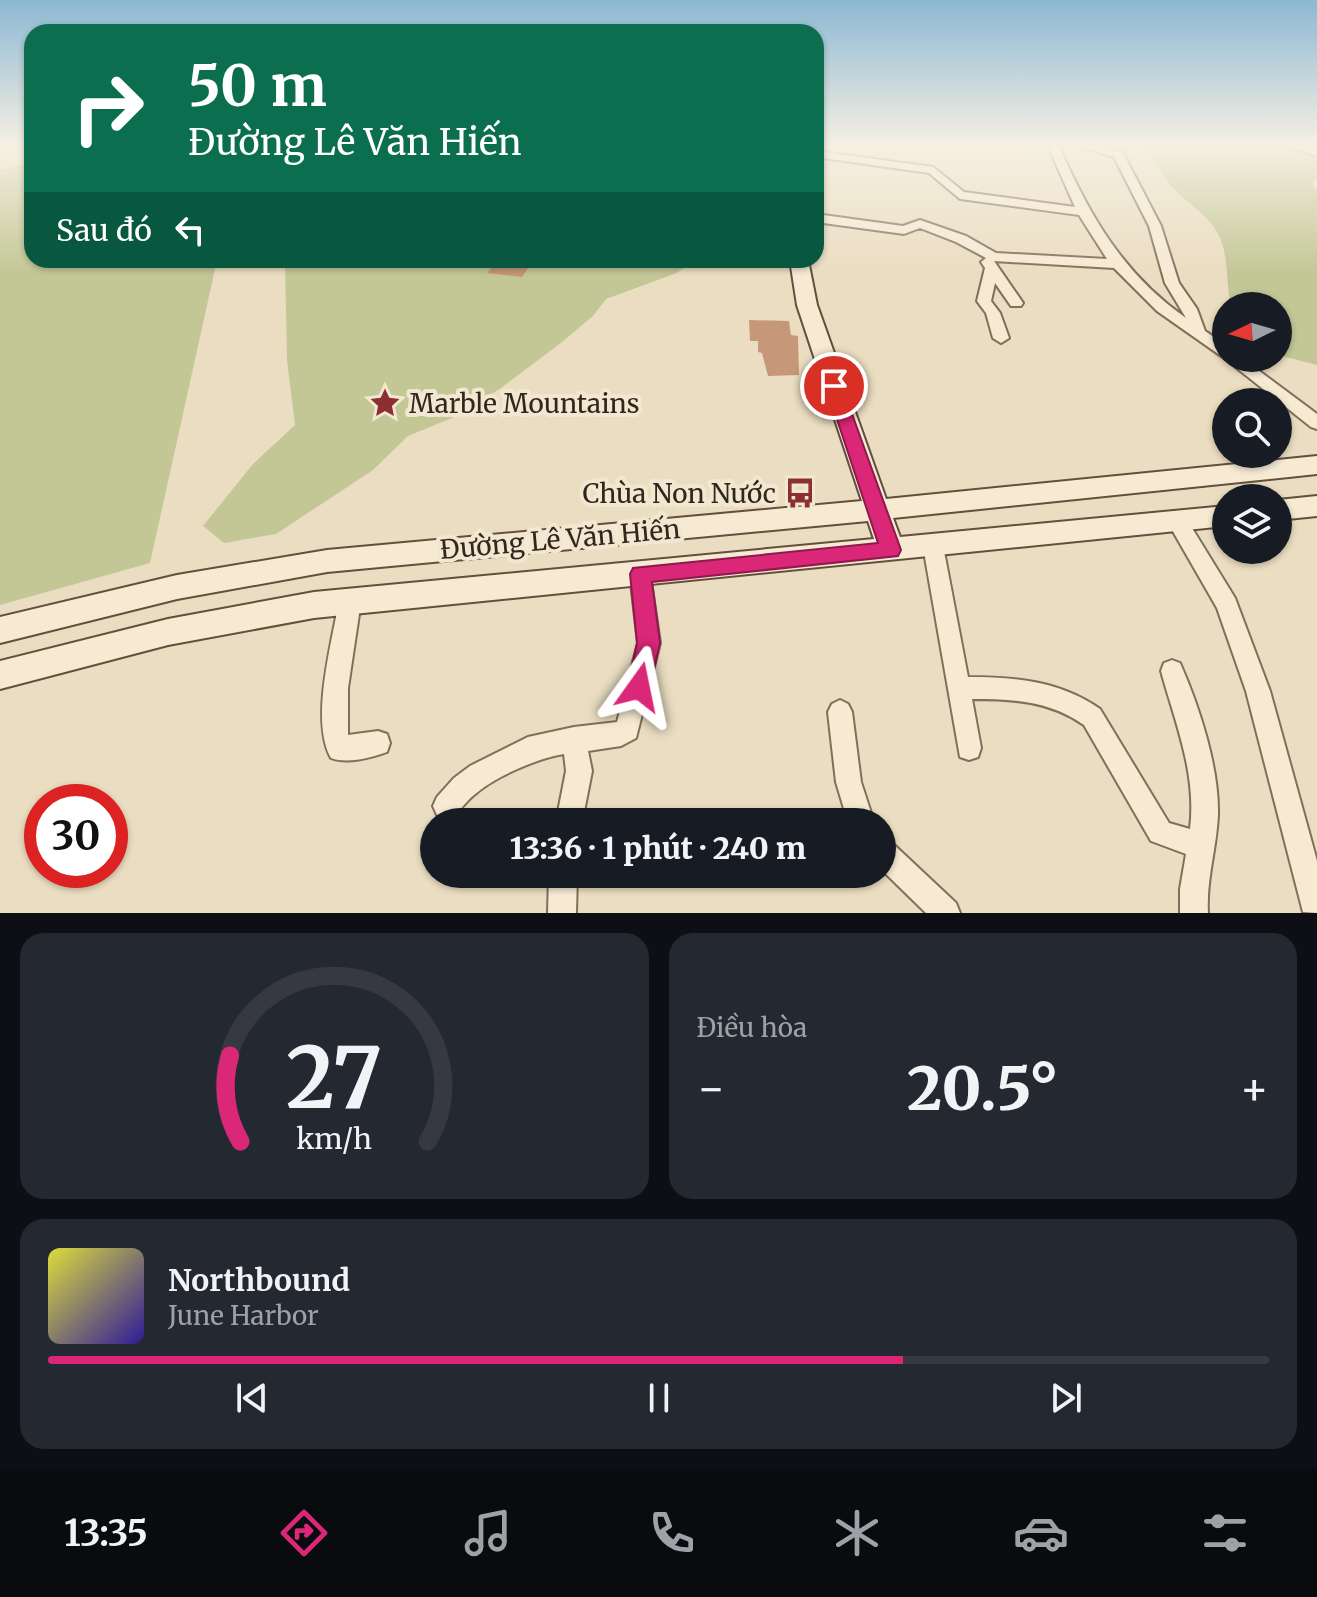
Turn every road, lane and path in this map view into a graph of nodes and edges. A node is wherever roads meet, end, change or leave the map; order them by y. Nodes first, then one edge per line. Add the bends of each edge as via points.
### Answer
1 (953, 189) edge
2 (1072, 189) edge
3 (1136, 189) edge
4 (1083, 212) junction
5 (824, 219) edge
6 (980, 251) junction
7 (1116, 264) junction
8 (800, 268) edge
9 (992, 268) junction
10 (1016, 303) dead end
11 (1198, 332) junction
12 (1001, 338) dead end
13 (1212, 342) edge
14 (1250, 372) edge
15 (1317, 423) edge
16 (1317, 465) edge
17 (876, 510) junction
18 (1212, 517) edge
19 (1177, 521) junction
20 (933, 546) junction
21 (891, 550) junction
22 (640, 574) junction
23 (350, 601) junction
24 (0, 630) edge
25 (1172, 671) dead end
26 (0, 675) edge
27 (958, 688) junction
28 (840, 712) dead end
29 (574, 739) junction
30 (378, 743) dead end
31 (969, 748) dead end
32 (446, 806) dead end
33 (572, 808) edge
34 (857, 808) edge
35 (1200, 844) junction
36 (896, 865) edge
37 (563, 888) edge
38 (1317, 912) edge
39 (562, 913) edge
40 (946, 913) edge
41 (1194, 913) edge

1 - 4 street via 960,195
2 - 4 street
3 - 11 street via 1155,226 1172,283
4 - 7 street
5 - 6 street via 904,230 920,224
6 - 7 street via 993,257
6 - 9 street
7 - 11 street
8 - 17 main road via 807,305
9 - 10 street
9 - 12 street via 984,301
11 - 13 street
14 - 15 street
16 - 17 main road, Đường Lê Văn Hiến
17 - 21 main road
17 - 24 main road, Đường Lê Văn Hiến via 327,561 177,587
18 - 19 main road, Đường Lê Văn Hiến
19 - 20 main road, Đường Lê Văn Hiến
19 - 38 street via 1227,605 1258,691
20 - 21 main road, Đường Lê Văn Hiến
20 - 27 street
21 - 22 main road, Đường Lê Văn Hiến
22 - 23 main road, Đường Lê Văn Hiến
22 - 29 street via 649,643 627,730
23 - 26 main road, Đường Lê Văn Hiến via 168,632
23 - 30 street via 336,688 336,742 340,749
25 - 35 street via 1202,787
27 - 31 street
27 - 35 street via 1032,691 1077,704 1092,717 1160,832
28 - 34 street
29 - 32 street via 537,746 479,775
29 - 33 street via 579,771
35 - 41 street
36 - 40 street
37 - 39 street

